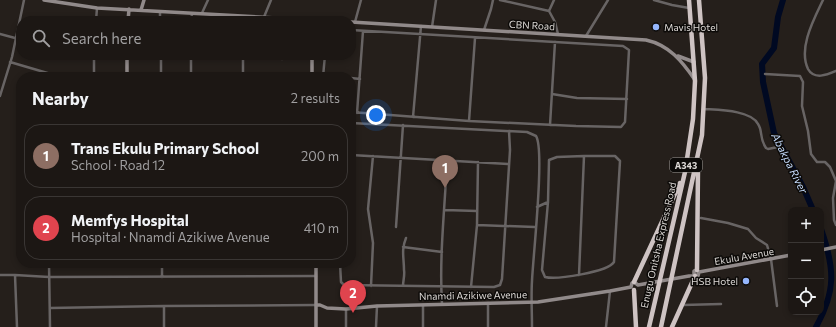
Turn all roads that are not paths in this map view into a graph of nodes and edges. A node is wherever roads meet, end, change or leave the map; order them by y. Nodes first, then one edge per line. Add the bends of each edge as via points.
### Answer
1 (24, 0) edge
2 (44, 0) edge
3 (144, 0) edge
4 (208, 0) edge
5 (271, 0) edge
6 (361, 0) edge
7 (436, 0) edge
8 (492, 0) edge
9 (500, 0) edge
10 (554, 0) edge
11 (608, 0) edge
12 (654, 0) edge
13 (689, 0) edge
14 (699, 0) edge
15 (823, 0) edge
16 (62, 1) edge
17 (97, 8) junction
18 (689, 8) junction
19 (129, 10) junction
20 (141, 10) junction
21 (160, 11) junction
22 (549, 11) junction
23 (192, 13) joint
24 (202, 13) junction
25 (20, 16) edge
26 (96, 16) edge
27 (128, 16) edge
28 (160, 16) edge
29 (244, 16) edge
30 (264, 16) edge
31 (355, 16) edge
32 (356, 22) edge
33 (421, 26) junction
34 (432, 27) junction
35 (356, 30) edge
36 (363, 31) junction
37 (484, 31) junction
38 (0, 34) edge
39 (16, 34) edge
40 (420, 35) junction
41 (558, 35) junction
42 (586, 37) junction
43 (15, 38) junction
44 (475, 38) junction
45 (554, 42) junction
46 (676, 55) junction
47 (94, 60) edge
48 (127, 60) edge
49 (161, 60) edge
50 (191, 60) edge
51 (243, 60) edge
52 (312, 60) edge
53 (325, 60) edge
54 (10, 62) junction
55 (694, 62) junction
56 (836, 71) edge
57 (44, 72) edge
58 (94, 72) edge
59 (127, 72) edge
60 (161, 72) edge
61 (191, 72) edge
62 (243, 72) edge
63 (312, 72) edge
64 (324, 72) edge
65 (765, 74) dead end
66 (356, 79) edge
67 (360, 80) junction
68 (695, 82) junction
69 (1, 90) edge
70 (552, 94) junction
71 (0, 96) edge
72 (627, 99) junction
73 (704, 108) junction
74 (357, 113) joint
75 (413, 117) junction
76 (469, 121) junction
77 (356, 123) edge
78 (403, 125) junction
79 (550, 125) junction
80 (509, 131) junction
81 (778, 146) dead end
82 (356, 155) edge
83 (373, 156) junction
84 (584, 156) junction
85 (400, 157) junction
86 (447, 160) junction
87 (478, 162) junction
88 (697, 162) junction
89 (508, 164) junction
90 (685, 172) junction
91 (548, 202) junction
92 (537, 207) junction
93 (444, 210) junction
94 (477, 211) junction
95 (700, 218) dead end
96 (478, 225) junction
97 (506, 225) junction
98 (836, 225) edge
99 (396, 227) dead end
100 (535, 227) junction
101 (406, 238) dead end
102 (403, 247) junction
103 (836, 247) edge
104 (824, 249) edge
105 (442, 252) junction
106 (788, 256) edge
107 (771, 259) junction
108 (49, 268) edge
109 (162, 268) edge
110 (316, 268) edge
111 (340, 268) edge
112 (696, 273) junction
113 (0, 275) edge
114 (15, 275) junction
115 (579, 275) junction
116 (316, 276) junction
117 (49, 277) junction
118 (162, 277) junction
119 (371, 286) junction
120 (403, 286) junction
121 (634, 286) junction
122 (440, 287) junction
123 (471, 287) junction
124 (610, 291) junction
125 (488, 302) junction
126 (531, 302) junction
127 (442, 304) junction
128 (721, 304) dead end
129 (316, 305) junction
130 (423, 305) junction
131 (683, 305) junction
132 (164, 306) junction
133 (377, 306) junction
134 (777, 306) dead end
135 (50, 308) junction
136 (346, 309) junction
137 (17, 327) edge
138 (50, 327) edge
139 (164, 327) edge
140 (316, 327) edge
141 (346, 327) edge
142 (376, 327) edge
143 (423, 327) edge
144 (488, 327) edge
145 (532, 327) edge
146 (606, 327) edge
147 (636, 327) edge
148 (649, 327) edge
149 (661, 327) edge
150 (672, 327) edge

1 - 25 street
2 - 16 main road
3 - 20 main road
4 - 24 street
5 - 30 street
6 - 31 street
7 - 34 street
8 - 37 street
9 - 22 street
10 - 22 street
11 - 42 street
12 - 18 street
13 - 18 highway, Enugu Onitsha Express Road / A343
14 - 73 highway, Enugu Onitsha Express Road / A343 via 705,78
15 - 56 street via 808,38 804,58 810,72 815,75 822,76
16 - 17 main road
17 - 19 main road
17 - 26 street
18 - 55 highway, Enugu Onitsha Express Road / A343
19 - 20 main road
19 - 27 main road
20 - 21 main road
21 - 23 main road
21 - 28 street
22 - 41 street
23 - 24 main road
24 - 29 main road
32 - 33 main road, CBN Road
33 - 34 main road, CBN Road
33 - 40 street
34 - 37 main road, CBN Road
35 - 36 street
36 - 40 street
36 - 67 street
37 - 41 main road, CBN Road
38 - 43 street
39 - 43 street
40 - 44 street
40 - 75 street
41 - 42 main road, CBN Road
42 - 46 main road, CBN Road via 652,41
43 - 54 street
44 - 45 street
44 - 76 street
45 - 70 street
45 - 72 street via 628,48
46 - 55 main road
46 - 68 main road, CBN Road
47 - 58 street
48 - 59 main road
49 - 60 street
50 - 61 street
51 - 62 street
52 - 63 main road
53 - 64 street
54 - 57 street
54 - 69 street
55 - 68 highway, Enugu Onitsha Express Road / A343
65 - 98 street via 800,76 803,82 802,106 811,154 817,162 825,162 830,167 836,181 833,198
66 - 67 street
67 - 74 street
68 - 90 highway, Enugu Onitsha Express Road / A343 via 693,119
69 - 71 street
70 - 72 street via 577,98
70 - 79 street
72 - 79 street via 625,122 621,127
73 - 81 street via 748,115 758,124 766,148
73 - 88 highway, Enugu Onitsha Express Road / A343
74 - 75 street
75 - 76 street
76 - 79 street
77 - 78 street
78 - 80 street
78 - 85 street
80 - 89 street
80 - 92 street via 527,132 538,139
82 - 83 street
83 - 85 street
83 - 119 street via 368,209 373,243
84 - 91 street via 551,158
84 - 115 street
84 - 115 street via 615,156 620,161 614,262 603,269
85 - 86 street
85 - 99 street
86 - 87 street
86 - 93 street
87 - 89 street
87 - 94 street
88 - 112 highway
88 - 149 highway, Enugu Onitsha Express Road / A343
89 - 97 street
90 - 121 highway
90 - 148 highway, Enugu Onitsha Express Road / A343
91 - 92 street
91 - 115 street via 543,274 548,278
92 - 100 street
93 - 94 street
93 - 105 street
94 - 96 street
95 - 107 street via 748,229 767,245
96 - 97 street
96 - 123 street
97 - 100 street
97 - 123 street via 501,283 494,287
100 - 126 street
101 - 102 street
102 - 105 street
102 - 120 street
103 - 104 main road
105 - 122 street
106 - 107 main road, Ekulu Avenue
107 - 112 main road, Ekulu Avenue
107 - 134 street
108 - 117 street
109 - 118 street
110 - 116 main road
111 - 119 street via 342,284
112 - 121 main road, Nnamdi Azikiwe Avenue
112 - 131 highway
113 - 114 street
114 - 117 street
114 - 137 street
116 - 118 street
116 - 129 main road
117 - 118 street
117 - 135 street
119 - 120 street
120 - 122 street
121 - 124 main road, Nnamdi Azikiwe Avenue
121 - 147 highway
122 - 123 street
122 - 127 street
124 - 126 main road, Nnamdi Azikiwe Avenue
124 - 146 street
125 - 126 main road, Nnamdi Azikiwe Avenue
125 - 127 main road, Nnamdi Azikiwe Avenue
125 - 144 street
126 - 145 street
127 - 130 main road, Nnamdi Azikiwe Avenue
128 - 131 street
129 - 132 street
129 - 136 main road, Nnamdi Azikiwe Avenue
129 - 140 main road
130 - 133 main road, Nnamdi Azikiwe Avenue
130 - 143 street
131 - 150 highway
132 - 135 street
132 - 139 street
133 - 136 main road, Nnamdi Azikiwe Avenue
133 - 142 street
135 - 138 street
136 - 141 street

